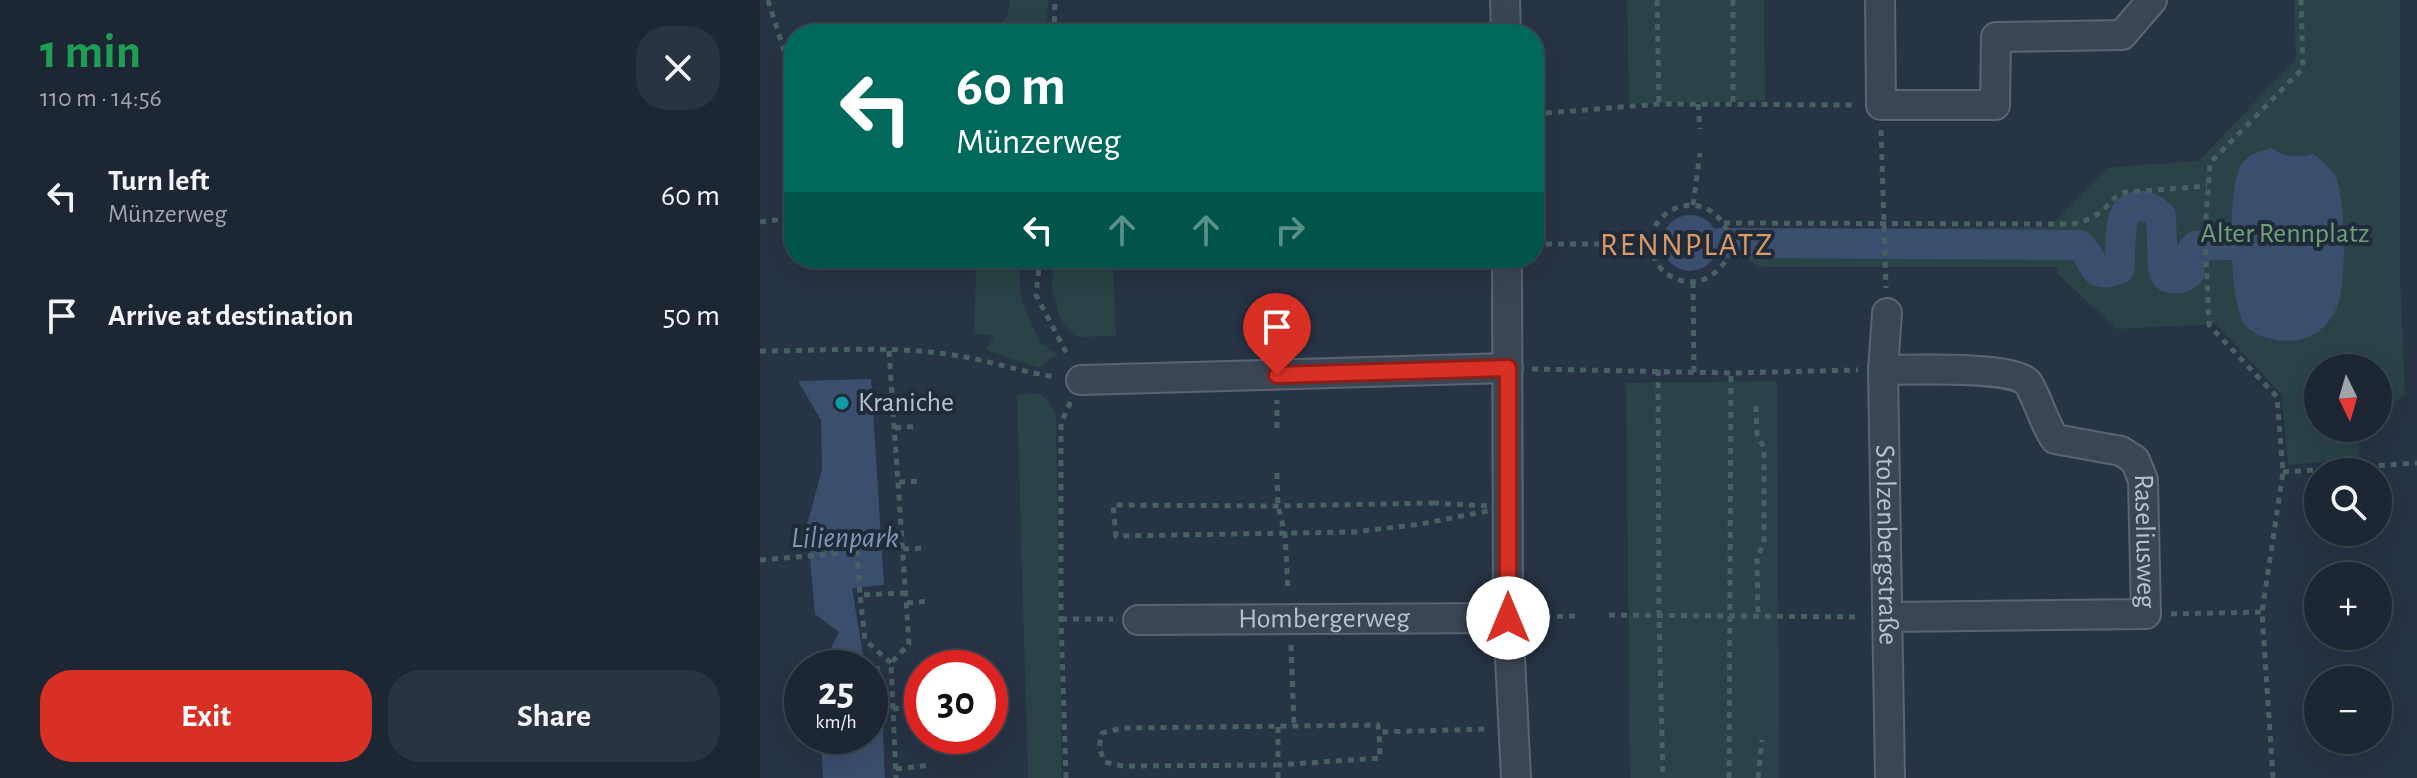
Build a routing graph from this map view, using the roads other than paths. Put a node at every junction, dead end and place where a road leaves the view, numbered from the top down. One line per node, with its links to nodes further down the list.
1 (1505, 0): 4 (street)
2 (1880, 0): 3 (street)
3 (2152, 0)
4 (1506, 24)
5 (1507, 268): 7 (street)
6 (1887, 313): 8 (street, Stolzenbergstraße)
7 (1508, 368): 9 (street); 11 (street)
8 (1883, 370): 10 (street, Stolzenbergstraße); 10 (street, Raseliusweg)
9 (1081, 380)
10 (1889, 617): 14 (street, Stolzenbergstraße)
11 (1508, 618): 12 (street, Hombergerweg); 13 (street)
12 (1138, 620)
13 (1516, 778)
14 (1890, 778)

